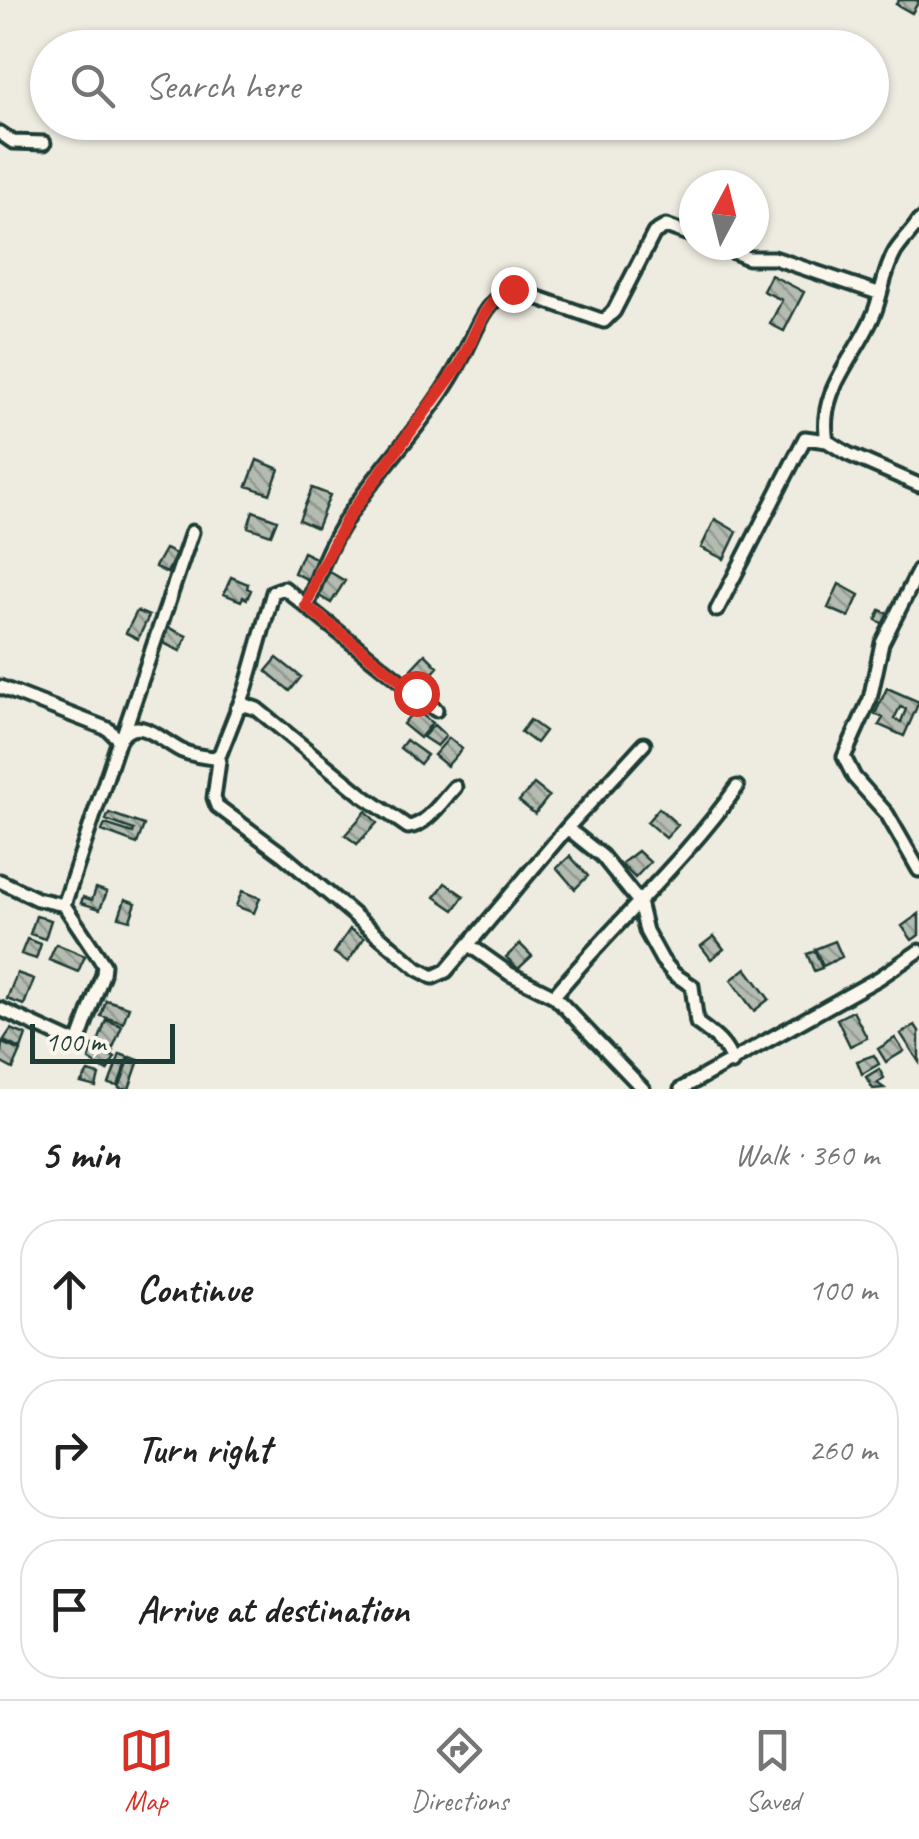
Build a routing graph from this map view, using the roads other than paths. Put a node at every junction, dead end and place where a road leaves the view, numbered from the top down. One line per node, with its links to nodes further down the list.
1 (0, 133): 2 (street)
2 (44, 144)
3 (919, 221): 5 (street)
4 (679, 231): 12 (street)
5 (915, 238): 7 (street)
6 (769, 258): 7 (street)
7 (878, 293): 8 (street)
8 (828, 441): 9 (street); 13 (street)
9 (919, 485)
10 (192, 532): 17 (street)
11 (919, 570): 23 (street)
12 (306, 606): 15 (street); 16 (street)
13 (717, 610)
14 (0, 687): 17 (street)
15 (238, 710): 19 (street); 20 (street)
16 (436, 710)
17 (121, 736): 19 (street); 26 (street)
18 (644, 744): 22 (street)
19 (214, 758): 27 (street)
20 (455, 787)
21 (737, 787): 25 (street)
22 (567, 828): 25 (street); 27 (street)
23 (919, 870)
24 (0, 881): 26 (street)
25 (639, 902): 29 (street); 31 (street)
26 (64, 905): 30 (street)
27 (469, 945): 29 (street)
28 (919, 951): 31 (street)
29 (554, 996): 32 (street)
30 (0, 1010)
31 (732, 1063): 33 (street)
32 (643, 1089)
33 (680, 1089)

